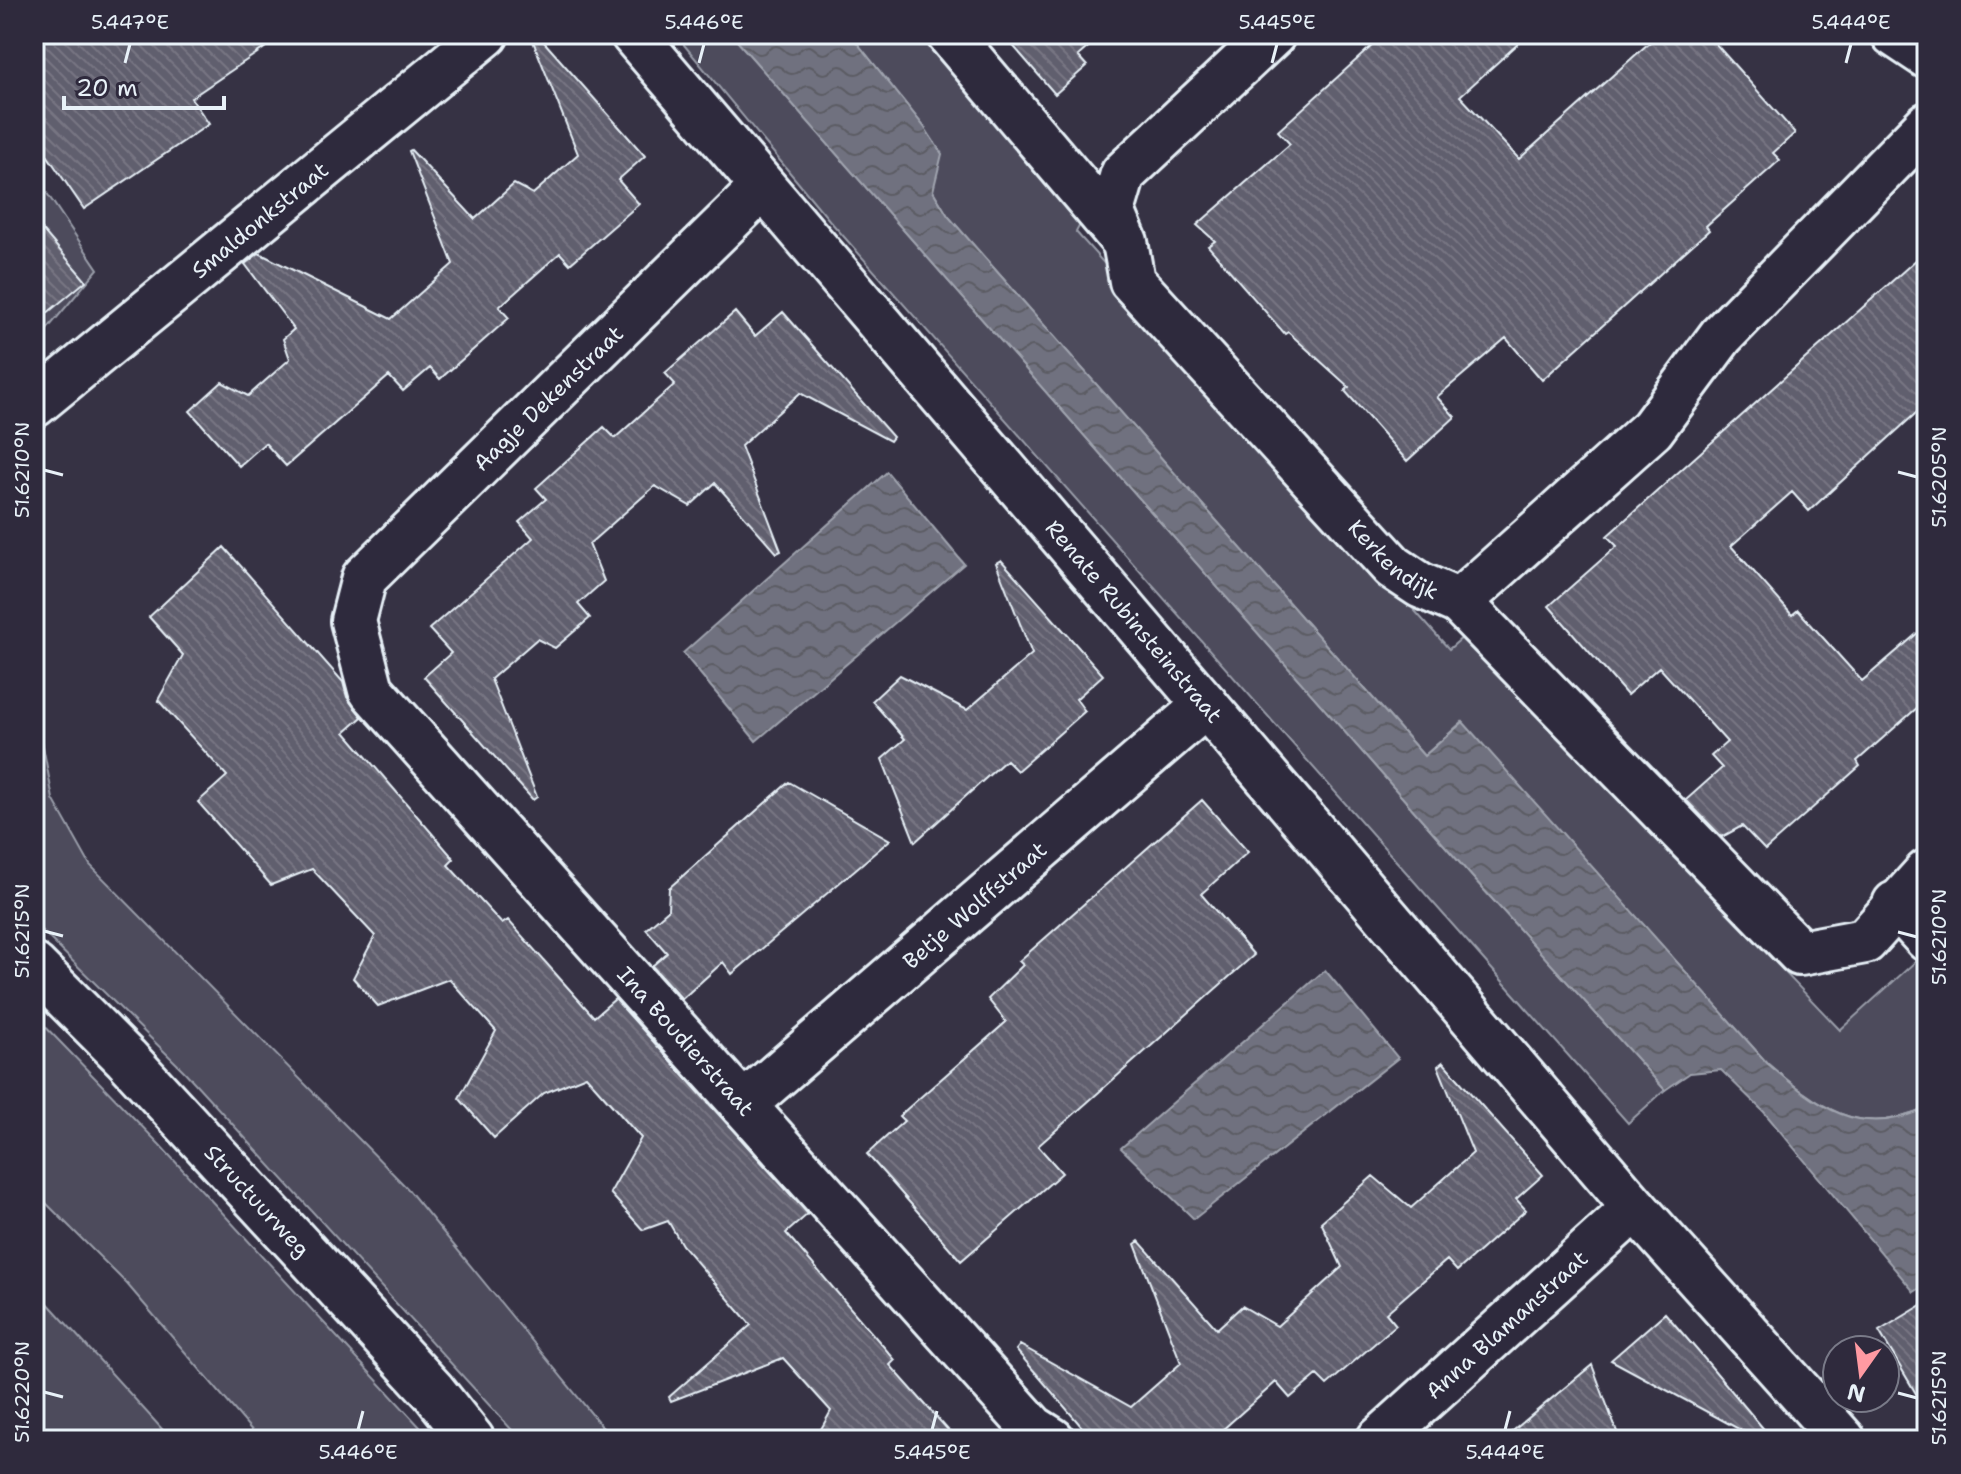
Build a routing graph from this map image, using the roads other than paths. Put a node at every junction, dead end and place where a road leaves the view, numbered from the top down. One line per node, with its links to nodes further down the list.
1 (486, 34): 10 (street, Smaldonkstraat)
2 (633, 34): 8 (street, Renate Rubinsteinstraat)
3 (949, 34): 9 (street)
4 (1273, 34): 9 (street, Kerkendijk)
5 (1894, 34): 6 (street)
6 (1927, 56)
7 (1927, 125): 11 (street, Kerkendijk)
8 (763, 187): 12 (street, Aagje Dekenstraat); 13 (street, Renate Rubinsteinstraat)
9 (1125, 242): 11 (street, Kerkendijk)
10 (34, 405)
11 (1459, 602): 15 (street)
12 (353, 621): 18 (street, Ina Boudierstraat)
13 (1206, 705): 18 (street, Betje Wolffstraat); 19 (street, Renate Rubinsteinstraat)
14 (1927, 872): 15 (street)
15 (1895, 904): 16 (street)
16 (1927, 939)
17 (34, 966): 20 (street, Structuurweg)
18 (743, 1105): 21 (street, Ina Boudierstraat)
19 (1635, 1208): 22 (street, Anna Blamanstraat); 23 (street, Renate Rubinsteinstraat)
20 (472, 1440)
21 (1052, 1440)
22 (1379, 1440)
23 (1843, 1440)

